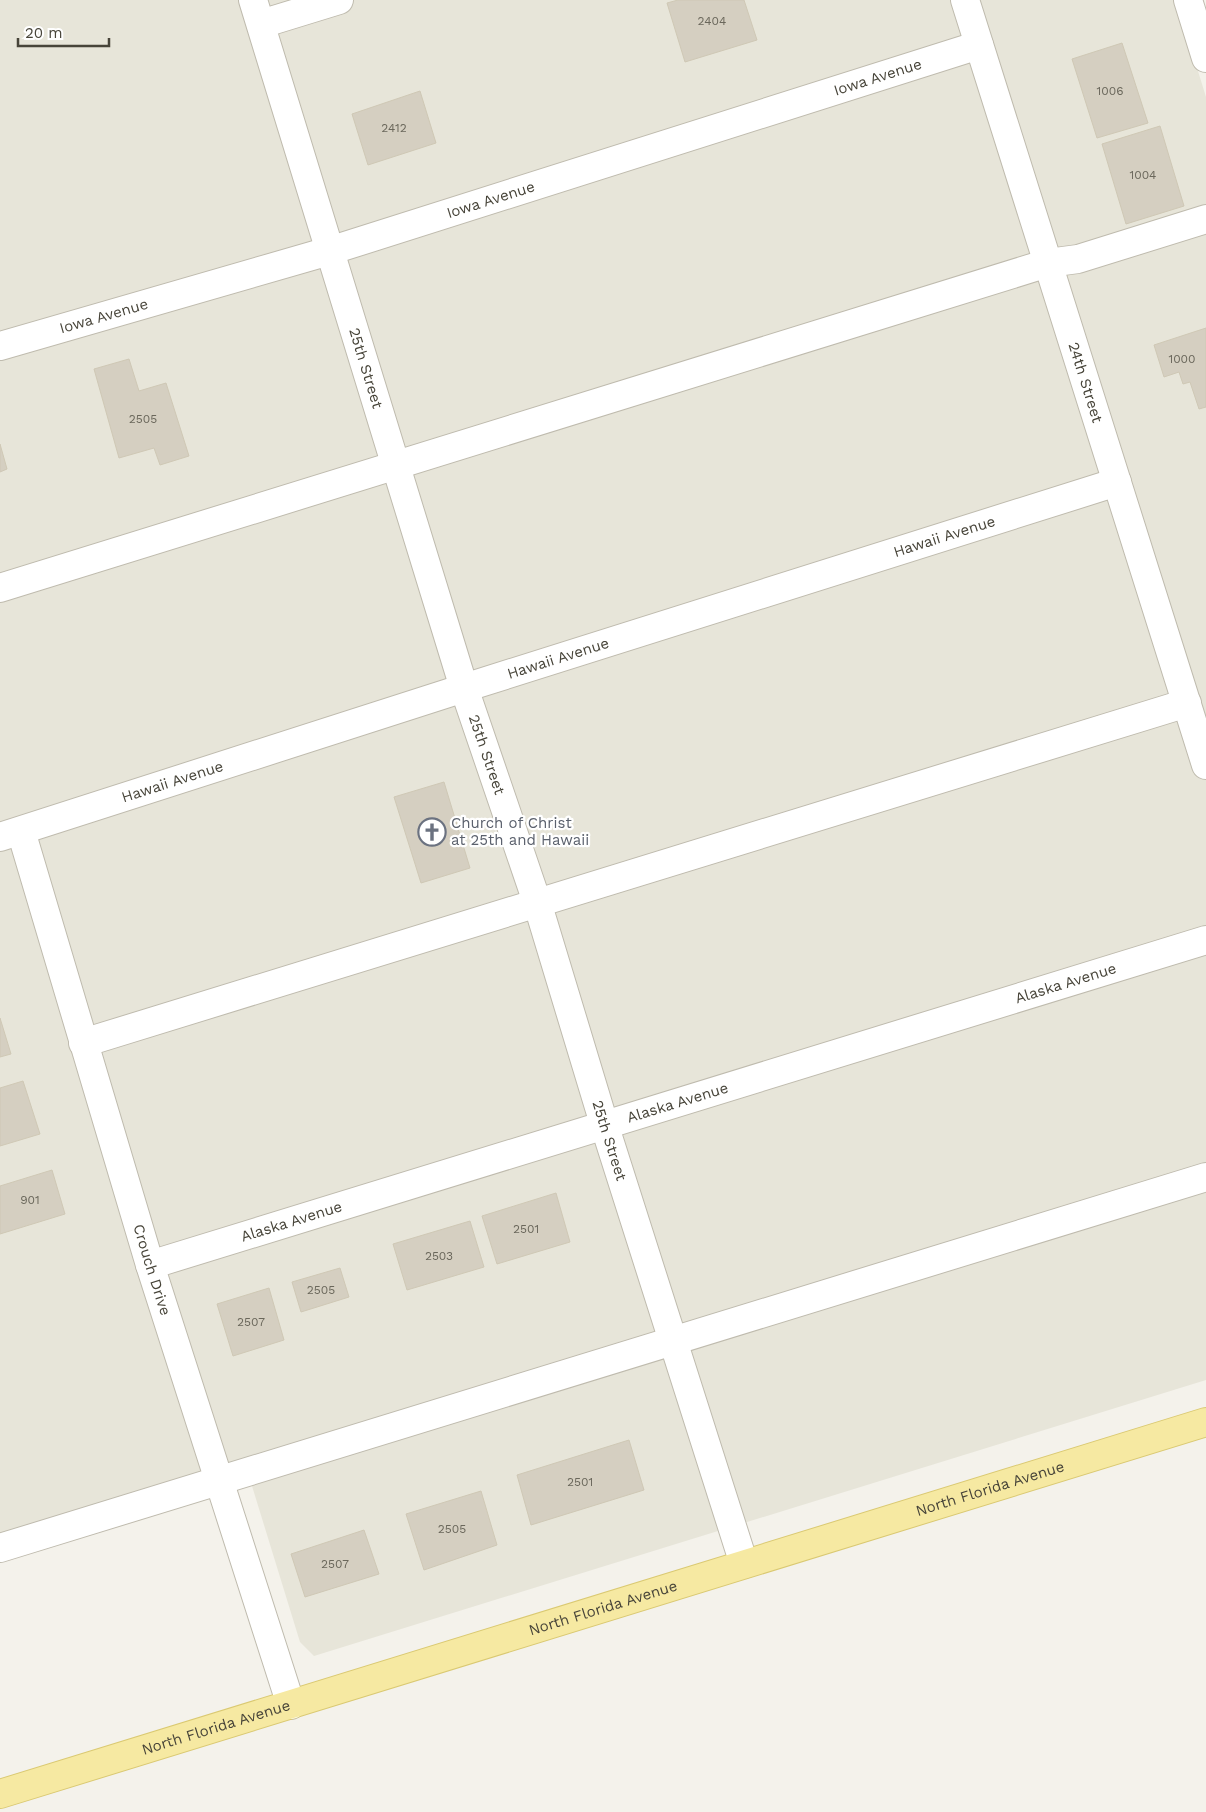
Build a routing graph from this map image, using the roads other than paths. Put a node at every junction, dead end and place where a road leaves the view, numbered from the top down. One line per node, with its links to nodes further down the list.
1 (339, 0): 4 (street)
2 (966, 0): 5 (street, 24th Street)
3 (1188, 0): 6 (street)
4 (257, 12): 8 (street, 25th Street)
5 (978, 45): 8 (street, Iowa Avenue); 9 (street, 24th Street)
6 (1206, 58)
7 (1206, 219): 9 (street)
8 (329, 251): 10 (street, Iowa Avenue); 11 (street, 25th Street)
9 (1048, 263): 11 (street); 12 (street, 24th Street)
10 (0, 346)
11 (395, 465): 13 (street); 14 (street, 25th Street)
12 (1118, 482): 14 (street, Hawaii Avenue); 15 (street, 24th Street)
13 (0, 588)
14 (464, 688): 17 (street, Hawaii Avenue); 18 (street, 25th Street)
15 (1187, 703): 16 (street, 24th Street); 18 (street)
16 (1206, 764)
17 (11, 834): 20 (street, Crouch Drive)
18 (537, 902): 20 (street); 21 (street, 25th Street)
19 (1206, 940): 21 (street, Alaska Avenue)
20 (83, 1043): 23 (street, Crouch Drive)
21 (605, 1127): 23 (street, Alaska Avenue); 24 (street, 25th Street)
22 (1206, 1177): 24 (street)
23 (150, 1266): 26 (street, Crouch Drive)
24 (673, 1341): 26 (street); 28 (street, 25th Street)
25 (1206, 1422): 28 (main road, North Florida Avenue)
26 (219, 1480): 27 (street); 29 (street, Crouch Drive)
27 (0, 1548)
28 (744, 1564): 29 (main road, North Florida Avenue)
29 (291, 1705): 30 (main road, North Florida Avenue)
30 (0, 1794)

